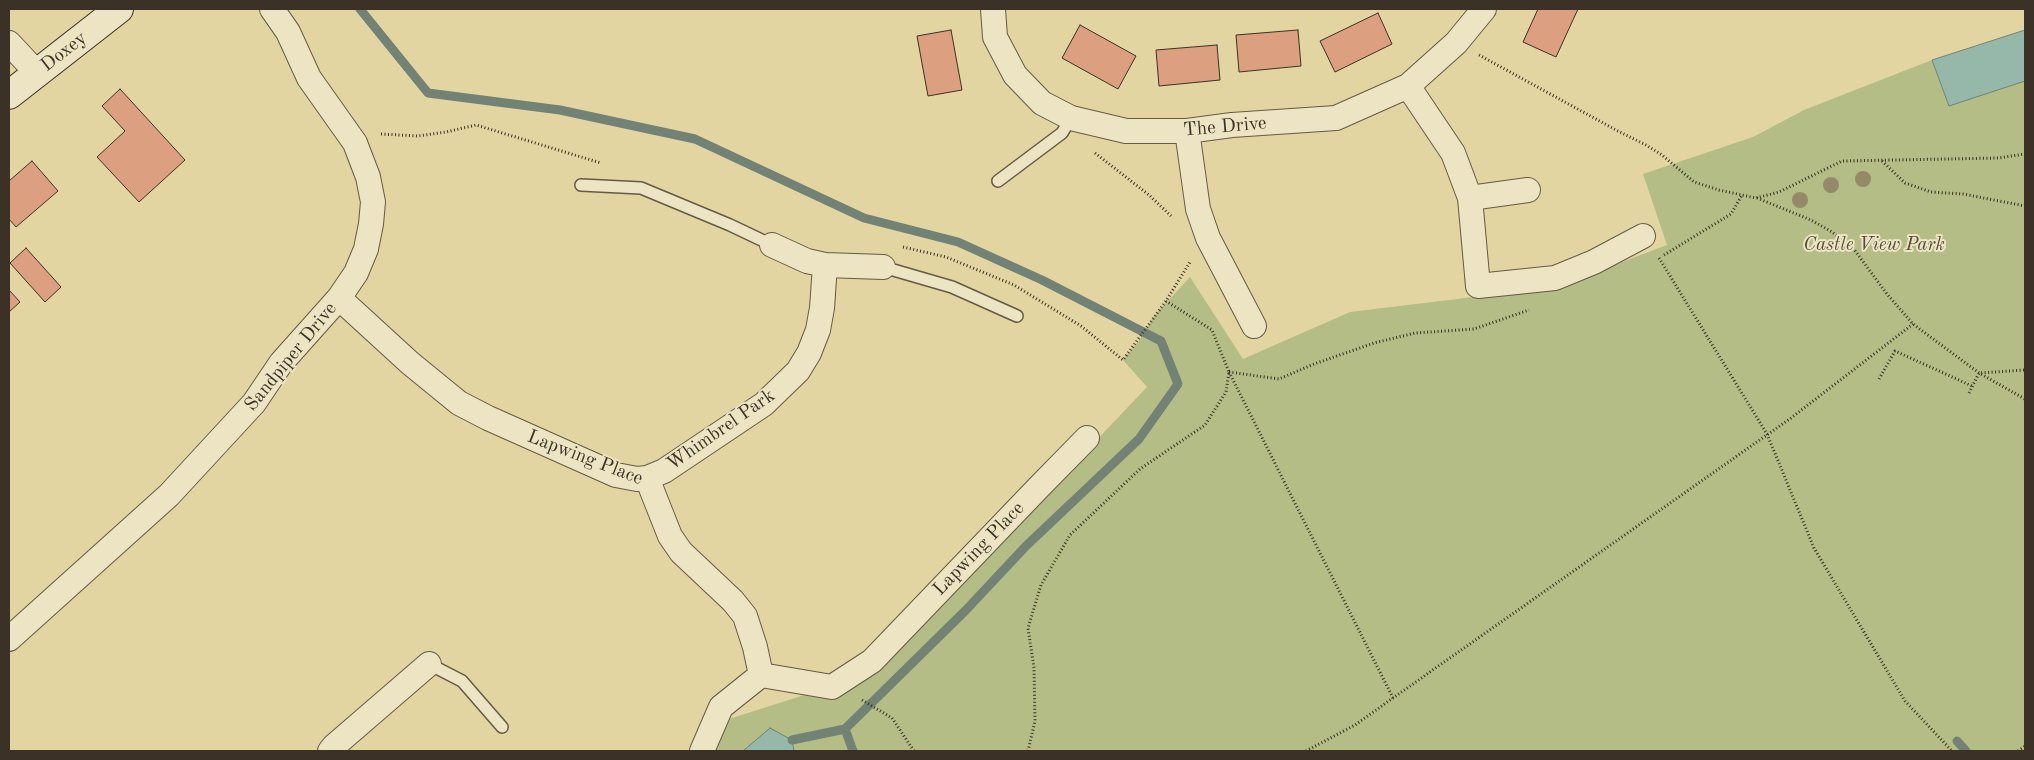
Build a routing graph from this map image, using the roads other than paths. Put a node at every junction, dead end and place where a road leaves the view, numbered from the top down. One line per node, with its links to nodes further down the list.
1 (120, 9): 6 (street, Doxey)
2 (272, 9): 19 (street, Sandpiper Drive)
3 (993, 9): 9 (street, The Drive)
4 (1484, 9): 7 (street, The Drive)
5 (9, 43): 6 (street)
6 (37, 73): 8 (street, Doxey)
7 (1408, 86): 10 (street, The Drive); 14 (street)
8 (9, 96)
9 (1067, 126): 10 (street, The Drive); 11 (lane)
10 (1187, 131): 21 (street)
11 (998, 181)
12 (581, 185): 16 (lane)
13 (1528, 190): 14 (street)
14 (1470, 198): 15 (street)
15 (1642, 236)
16 (772, 244): 17 (street)
17 (825, 265): 18 (street); 23 (street, Whimbrel Park)
18 (883, 266): 20 (lane)
19 (339, 298): 23 (street, Lapwing Place); 24 (street, Sandpiper Drive)
20 (1017, 316)
21 (1254, 326)
22 (1087, 438): 26 (street, Lapwing Place)
23 (647, 478): 26 (street, Lapwing Place)
24 (9, 639)
25 (429, 664): 27 (lane); 28 (street)
26 (761, 675): 29 (street)
27 (502, 727)
28 (330, 751)
29 (702, 751)

